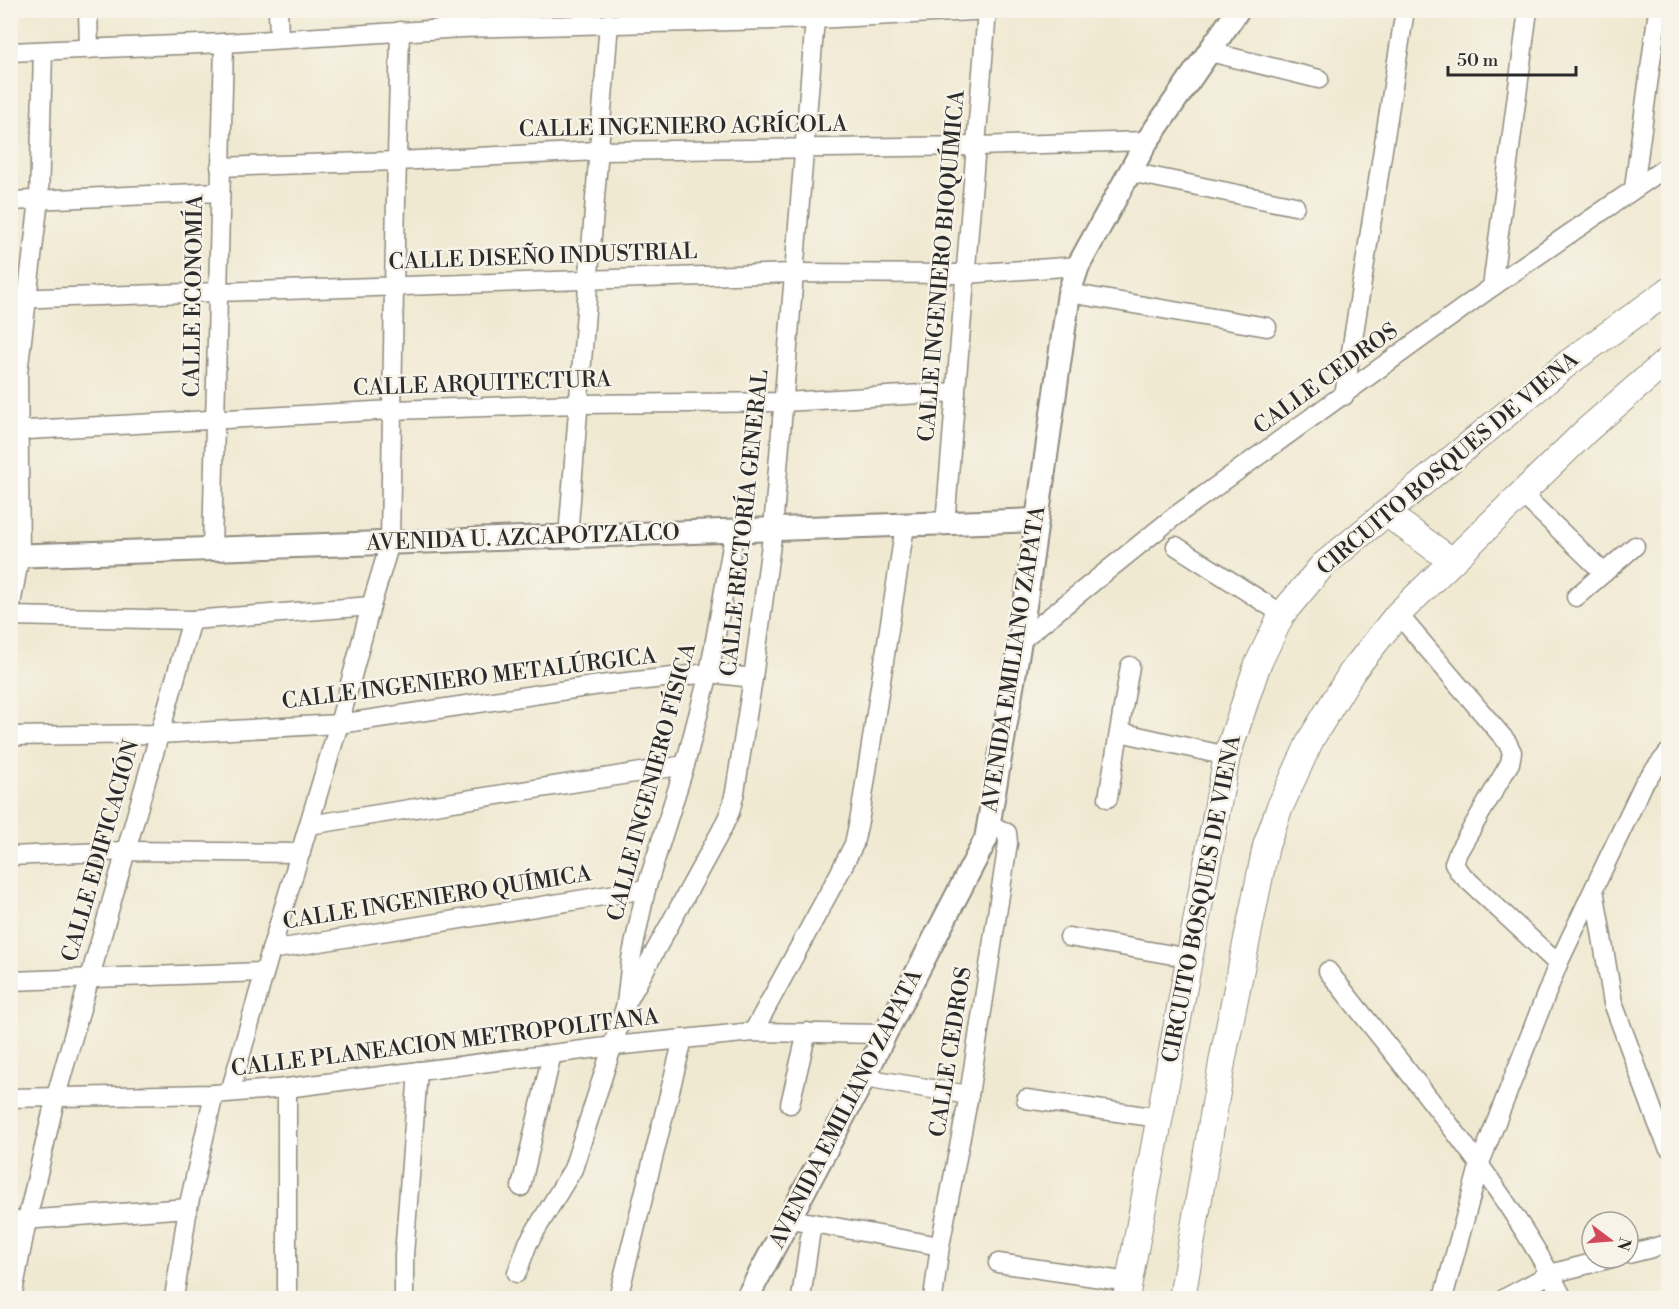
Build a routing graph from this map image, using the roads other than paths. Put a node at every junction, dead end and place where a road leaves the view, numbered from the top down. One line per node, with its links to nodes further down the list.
1 (88, 10): 16 (street)
2 (278, 10): 14 (street)
3 (1238, 10): 19 (street, AVENIDA EMILIANO ZAPATA)
4 (1405, 10): 48 (street)
5 (1527, 10): 39 (street)
6 (1658, 10): 29 (street)
7 (989, 11): 8 (street); 22 (street, CALLE INGENIERO BIOQUÍMICA)
8 (919, 13): 10 (street)
9 (663, 16): 10 (street); 12 (street)
10 (803, 16): 23 (street, CALLE RECTORÍA GENERAL)
11 (461, 19): 12 (street); 13 (street)
12 (609, 23): 24 (street)
13 (400, 31): 14 (street); 25 (street)
14 (279, 39): 15 (street)
15 (224, 43): 16 (street); 27 (street, CALLE ECONOMÍA)
16 (89, 49): 17 (street)
17 (43, 51): 18 (street); 31 (street)
18 (10, 52)
19 (1210, 52): 20 (street); 21 (street, AVENIDA EMILIANO ZAPATA)
20 (1319, 79)
21 (1147, 141): 22 (street, CALLE INGENIERO AGRÍCOLA); 28 (street, AVENIDA EMILIANO ZAPATA)
22 (976, 146): 23 (street, CALLE INGENIERO AGRÍCOLA); 36 (street, CALLE INGENIERO BIOQUÍMICA)
23 (805, 147): 24 (street, CALLE INGENIERO AGRÍCOLA); 35 (street, CALLE RECTORÍA GENERAL)
24 (598, 151): 25 (street, CALLE INGENIERO AGRÍCOLA); 37 (street)
25 (397, 161): 27 (street, CALLE INGENIERO AGRÍCOLA); 38 (street)
26 (1668, 166): 29 (street, CALLE CEDROS)
27 (220, 167): 30 (street, CALLE ECONOMÍA)
28 (1130, 171): 33 (street); 34 (street, AVENIDA EMILIANO ZAPATA)
29 (1634, 188): 39 (street, CALLE CEDROS)
30 (220, 192): 31 (street); 41 (street, CALLE ECONOMÍA)
31 (39, 200): 32 (street); 43 (street)
32 (10, 201)
33 (1295, 206)
34 (1078, 266): 36 (street, CALLE DISEÑO INDUSTRIAL); 42 (street, AVENIDA EMILIANO ZAPATA)
35 (794, 273): 36 (street, CALLE DISEÑO INDUSTRIAL); 37 (street, CALLE DISEÑO INDUSTRIAL); 49 (street, CALLE RECTORÍA GENERAL)
36 (966, 274): 47 (street, CALLE INGENIERO BIOQUÍMICA)
37 (588, 280): 38 (street, CALLE DISEÑO INDUSTRIAL); 50 (street)
38 (394, 286): 41 (street, CALLE DISEÑO INDUSTRIAL); 51 (street)
39 (1492, 287): 48 (street, CALLE CEDROS)
40 (1668, 291): 55 (main road, CIRCUITO BOSQUES DE VIENA)
41 (219, 293): 43 (street, CALLE DISEÑO INDUSTRIAL); 52 (street, CALLE ECONOMÍA)
42 (1070, 293): 44 (street); 56 (street, AVENIDA EMILIANO ZAPATA)
43 (18, 299): 53 (street)
44 (1267, 327)
45 (1668, 360): 46 (main road)
46 (1657, 378): 54 (main road)
47 (956, 392): 49 (street, CALLE ARQUITECTURA); 57 (street, CALLE INGENIERO BIOQUÍMICA)
48 (1344, 396): 76 (street, CALLE CEDROS)
49 (784, 402): 50 (street, CALLE ARQUITECTURA); 59 (street, CALLE RECTORÍA GENERAL)
50 (578, 404): 51 (street, CALLE ARQUITECTURA); 61 (street)
51 (392, 410): 52 (street, CALLE ARQUITECTURA); 62 (street)
52 (215, 418): 53 (street, CALLE ARQUITECTURA); 65 (street, CALLE ECONOMÍA)
53 (15, 430): 66 (street)
54 (1522, 494): 67 (main road); 68 (street)
55 (1386, 513): 67 (main road); 72 (main road, CIRCUITO BOSQUES DE VIENA)
56 (1036, 520): 57 (street, AVENIDA U. AZCAPOTZALCO); 76 (street, AVENIDA EMILIANO ZAPATA)
57 (945, 524): 58 (street, AVENIDA U. AZCAPOTZALCO)
58 (905, 526): 59 (street, AVENIDA U. AZCAPOTZALCO); 104 (street)
59 (773, 528): 60 (street, AVENIDA U. AZCAPOTZALCO); 79 (street, CALLE RECTORÍA GENERAL)
60 (735, 530): 61 (street, AVENIDA U. AZCAPOTZALCO); 78 (street, CALLE INGENIERO FÍSICA)
61 (568, 537): 62 (street, AVENIDA U. AZCAPOTZALCO)
62 (390, 543): 65 (street, AVENIDA U. AZCAPOTZALCO); 70 (street)
63 (1176, 546): 72 (street)
64 (1635, 546): 68 (street)
65 (212, 550): 66 (street, AVENIDA U. AZCAPOTZALCO)
66 (15, 556): 71 (street)
67 (1452, 561): 73 (main road)
68 (1604, 573): 69 (street)
69 (1576, 597)
70 (371, 606): 75 (street); 80 (street)
71 (10, 610)
72 (1282, 614): 85 (main road, CIRCUITO BOSQUES DE VIENA)
73 (1398, 614): 98 (street); 142 (main road)
74 (10, 615): 75 (street)
75 (192, 620): 82 (street, CALLE EDIFICACIÓN)
76 (1020, 641): 88 (street, AVENIDA EMILIANO ZAPATA)
77 (1130, 666): 81 (street)
78 (709, 673): 79 (street, CALLE INGENIERO METALÚRGICA); 80 (street, CALLE INGENIERO METALÚRGICA); 86 (street, CALLE INGENIERO FÍSICA)
79 (753, 678): 103 (street, CALLE RECTORÍA GENERAL)
80 (339, 724): 82 (street, CALLE INGENIERO METALÚRGICA); 89 (street)
81 (1120, 732): 85 (street); 87 (street)
82 (159, 734): 83 (street, CALLE INGENIERO METALÚRGICA); 90 (street, CALLE EDIFICACIÓN)
83 (10, 736)
84 (1668, 753): 94 (street)
85 (1227, 756): 97 (main road, CIRCUITO BOSQUES DE VIENA)
86 (686, 765): 89 (street); 93 (street, CALLE INGENIERO FÍSICA)
87 (1108, 798)
88 (989, 824): 106 (street, AVENIDA EMILIANO ZAPATA); 114 (street, CALLE CEDROS)
89 (309, 825): 91 (street)
90 (126, 851): 91 (street); 92 (street); 101 (street, CALLE EDIFICACIÓN)
91 (301, 853): 96 (street)
92 (10, 856)
93 (646, 889): 96 (street, CALLE INGENIERO QUÍMICA); 103 (street, CALLE INGENIERO FÍSICA)
94 (1594, 889): 98 (street); 120 (street)
95 (1069, 937): 97 (street)
96 (271, 950): 100 (street)
97 (1190, 958): 119 (main road, CIRCUITO BOSQUES DE VIENA)
98 (1558, 964): 121 (street)
99 (1328, 971): 121 (street)
100 (264, 972): 101 (street); 113 (street)
101 (89, 980): 102 (street); 115 (street, CALLE EDIFICACIÓN)
102 (10, 981)
103 (626, 1004): 108 (street, CALLE INGENIERO FÍSICA)
104 (753, 1032): 105 (street, CALLE PLANEACION METROPOLITANA); 107 (street, CALLE PLANEACION METROPOLITANA)
105 (807, 1032): 106 (street, CALLE PLANEACION METROPOLITANA); 118 (street)
106 (885, 1034): 111 (street, AVENIDA EMILIANO ZAPATA)
107 (683, 1039): 108 (street, CALLE PLANEACION METROPOLITANA); 138 (street)
108 (614, 1046): 109 (street, CALLE PLANEACION METROPOLITANA); 131 (street, CALLE INGENIERO FÍSICA)
109 (552, 1054): 110 (street, CALLE PLANEACION METROPOLITANA); 122 (street)
110 (418, 1071): 112 (street, CALLE PLANEACION METROPOLITANA); 137 (street)
111 (864, 1078): 114 (street); 125 (street, AVENIDA EMILIANO ZAPATA)
112 (287, 1088): 113 (street, CALLE PLANEACION METROPOLITANA); 136 (street)
113 (222, 1093): 115 (street, CALLE PLANEACION METROPOLITANA); 123 (street)
114 (969, 1095): 127 (street, CALLE CEDROS)
115 (56, 1096): 116 (street, CALLE PLANEACION METROPOLITANA); 124 (street, CALLE EDIFICACIÓN)
116 (10, 1098)
117 (1026, 1098): 119 (street)
118 (789, 1104)
119 (1159, 1118): 133 (main road, CIRCUITO BOSQUES DE VIENA)
120 (1668, 1147)
121 (1480, 1163): 132 (street); 143 (street)
122 (521, 1187)
123 (188, 1208): 124 (street); 135 (street)
124 (19, 1220): 134 (street, CALLE EDIFICACIÓN)
125 (801, 1221): 127 (street); 139 (street, AVENIDA EMILIANO ZAPATA); 140 (street)
126 (1668, 1244): 128 (street)
127 (940, 1246): 141 (street, CALLE CEDROS)
128 (1640, 1251)
129 (998, 1263): 133 (street)
130 (1580, 1266): 132 (street)
131 (517, 1273)
132 (1550, 1274): 144 (street); 145 (street)
133 (1132, 1292)
134 (12, 1299)
135 (174, 1299)
136 (287, 1299)
137 (404, 1299)
138 (618, 1299)
139 (747, 1299)
140 (801, 1299)
141 (933, 1299)
142 (1182, 1299)
143 (1443, 1299)
144 (1505, 1299)
145 (1563, 1299)

